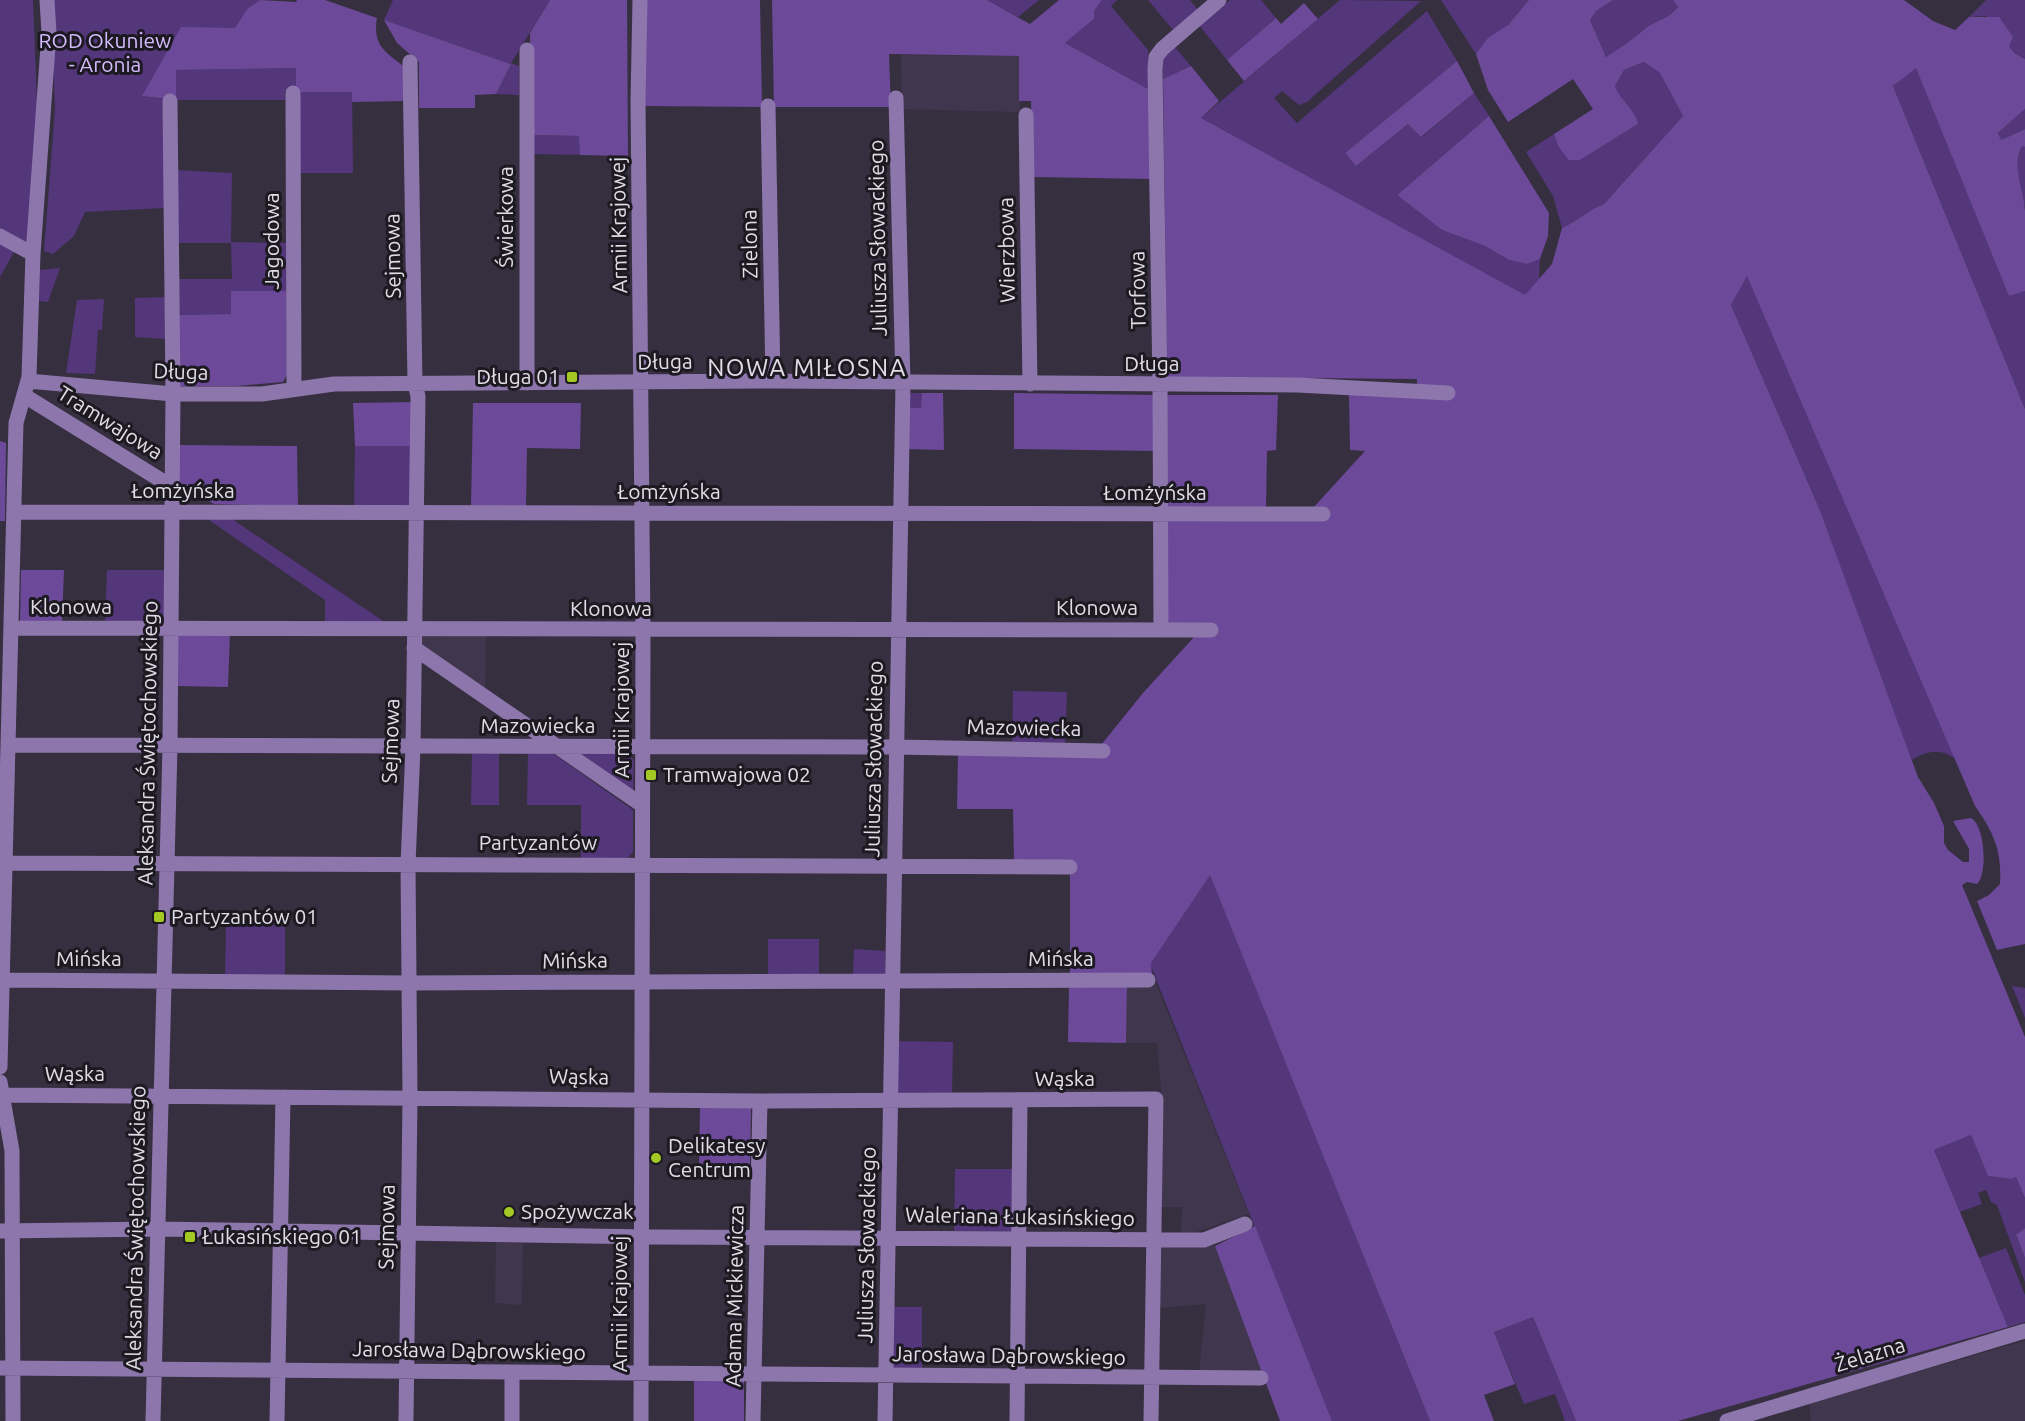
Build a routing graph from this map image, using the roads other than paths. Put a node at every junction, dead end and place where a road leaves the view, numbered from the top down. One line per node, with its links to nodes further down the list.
1 (47, 0): 12 (street)
2 (640, 0): 15 (street, Armii Krajowej)
3 (1220, 0): 19 (street, Torfowa)
4 (526, 50): 14 (street, Świerkowa)
5 (410, 62): 17 (street, Sejmowa)
6 (293, 93): 21 (street, Jagodowa)
7 (896, 98): 16 (street, Juliusza Słowackiego)
8 (170, 101): 23 (street, Aleksandra Świętochowskiego)
9 (768, 106): 13 (street, Zielona)
10 (1026, 115): 18 (street, Wierzbowa)
11 (0, 236): 12 (street)
12 (33, 254): 20 (street)
13 (773, 381): 15 (street, Długa); 16 (street, Długa)
14 (527, 383): 15 (street, Długa); 17 (street, Długa)
15 (642, 383): 28 (street, Armii Krajowej)
16 (903, 383): 18 (street, Długa); 29 (street, Juliusza Słowackiego)
17 (414, 384): 21 (street, Długa); 25 (street, Sejmowa)
18 (1030, 384): 19 (street, Długa)
19 (1160, 385): 22 (street, Długa); 30 (street, Torfowa)
20 (27, 388): 23 (street, Długa); 24 (street, Tramwajowa); 26 (street)
21 (294, 389): 23 (street, Długa)
22 (1448, 393)
23 (173, 394): 24 (street, Aleksandra Świętochowskiego)
24 (172, 487): 27 (street, Aleksandra Świętochowskiego)
25 (416, 511): 27 (street, Łomżyńska); 28 (street, Łomżyńska); 35 (street, Sejmowa)
26 (15, 512): 27 (street, Łomżyńska); 33 (street)
27 (172, 512): 32 (street, Aleksandra Świętochowskiego)
28 (642, 513): 29 (street, Łomżyńska); 36 (street, Armii Krajowej)
29 (900, 513): 30 (street, Łomżyńska); 34 (street, Juliusza Słowackiego)
30 (1161, 514): 31 (street, Łomżyńska); 37 (street, Torfowa)
31 (1323, 514)
32 (170, 627): 33 (street, Klonowa); 35 (street, Klonowa); 41 (street, Aleksandra Świętochowskiego)
33 (11, 628): 40 (street)
34 (897, 629): 36 (street, Klonowa); 37 (street, Klonowa); 44 (street, Juliusza Słowackiego)
35 (415, 630): 36 (street, Klonowa); 39 (street, Sejmowa)
36 (643, 630): 43 (street, Armii Krajowej)
37 (1161, 630): 38 (street, Klonowa)
38 (1211, 630)
39 (414, 648): 42 (street); 45 (street, Sejmowa)
40 (9, 745): 41 (street, Mazowiecka); 48 (street)
41 (170, 746): 45 (street, Mazowiecka); 52 (street, Aleksandra Świętochowskiego)
42 (556, 747): 43 (street, Mazowiecka); 45 (street, Mazowiecka); 47 (street)
43 (643, 747): 44 (street, Mazowiecka); 47 (street, Armii Krajowej)
44 (895, 747): 46 (street, Mazowiecka); 53 (street, Juliusza Słowackiego)
45 (413, 748): 50 (street, Sejmowa)
46 (1103, 751)
47 (642, 805): 51 (street, Armii Krajowej)
48 (3, 837): 49 (street)
49 (5, 863): 52 (street, Partyzantów); 55 (street)
50 (408, 864): 51 (street, Partyzantów); 52 (street, Partyzantów); 61 (street, Sejmowa)
51 (642, 864): 53 (street, Partyzantów); 59 (street, Armii Krajowej)
52 (167, 865): 57 (street, Aleksandra Świętochowskiego)
53 (893, 866): 54 (street, Partyzantów); 60 (street, Juliusza Słowackiego)
54 (1070, 867)
55 (2, 938): 56 (street)
56 (3, 980): 57 (street, Mińska); 62 (street)
57 (164, 980): 61 (street, Mińska); 65 (street, Aleksandra Świętochowskiego)
58 (1148, 980): 60 (street, Mińska)
59 (643, 981): 60 (street, Mińska); 61 (street, Mińska); 68 (street, Armii Krajowej)
60 (893, 982): 71 (street, Juliusza Słowackiego)
61 (410, 983): 67 (street, Sejmowa)
62 (0, 1038): 63 (street)
63 (0, 1067)
64 (1, 1088): 65 (street, Wąska); 72 (street)
65 (160, 1096): 66 (street, Wąska); 74 (street, Aleksandra Świętochowskiego)
66 (283, 1097): 67 (street, Wąska); 76 (street)
67 (410, 1097): 68 (street, Wąska); 77 (street, Sejmowa)
68 (641, 1099): 70 (street, Wąska); 78 (street, Armii Krajowej)
69 (1020, 1100): 71 (street, Wąska); 81 (street); 82 (street, Wąska)
70 (760, 1101): 71 (street, Wąska); 79 (street, Adama Mickiewicza)
71 (891, 1101): 80 (street, Juliusza Słowackiego)
72 (5, 1138): 75 (street)
73 (1245, 1224): 82 (street, Waleriana Łukasińskiego)
74 (157, 1229): 75 (street, Waleriana Łukasińskiego); 76 (street, Waleriana Łukasińskiego); 85 (street, Aleksandra Świętochowskiego)
75 (7, 1231): 84 (street)
76 (280, 1232): 77 (street, Waleriana Łukasińskiego); 86 (street)
77 (408, 1234): 78 (street, Waleriana Łukasińskiego); 87 (street, Sejmowa)
78 (641, 1236): 79 (street, Waleriana Łukasińskiego); 89 (street, Armii Krajowej)
79 (756, 1236): 80 (street, Waleriana Łukasińskiego); 90 (street, Adama Mickiewicza)
80 (888, 1236): 81 (street, Waleriana Łukasińskiego); 91 (street, Juliusza Słowackiego)
81 (1019, 1238): 82 (street, Waleriana Łukasińskiego); 92 (street)
82 (1153, 1239): 93 (street)
83 (2025, 1331): 105 (street, Żelazna)
84 (7, 1368): 85 (street, Jarosława Dąbrowskiego); 95 (street)
85 (154, 1369): 86 (street, Jarosława Dąbrowskiego); 96 (street, Aleksandra Świętochowskiego)
86 (278, 1370): 87 (street, Jarosława Dąbrowskiego); 97 (street)
87 (406, 1371): 88 (street, Jarosława Dąbrowskiego); 98 (street, Sejmowa)
88 (512, 1373): 89 (street, Jarosława Dąbrowskiego); 99 (street)
89 (640, 1374): 90 (street, Jarosława Dąbrowskiego); 100 (street, Armii Krajowej)
90 (754, 1374): 91 (street, Jarosława Dąbrowskiego); 101 (street, Adama Mickiewicza)
91 (885, 1376): 92 (street, Jarosława Dąbrowskiego); 102 (street, Juliusza Słowackiego)
92 (1018, 1376): 93 (street, Jarosława Dąbrowskiego); 103 (street)
93 (1152, 1378): 94 (street, Jarosława Dąbrowskiego); 104 (street)
94 (1261, 1378)
95 (13, 1421)
96 (153, 1421)
97 (277, 1421)
98 (406, 1421)
99 (513, 1421)
100 (641, 1421)
101 (753, 1421)
102 (885, 1421)
103 (1017, 1421)
104 (1151, 1421)
105 (1727, 1421)

